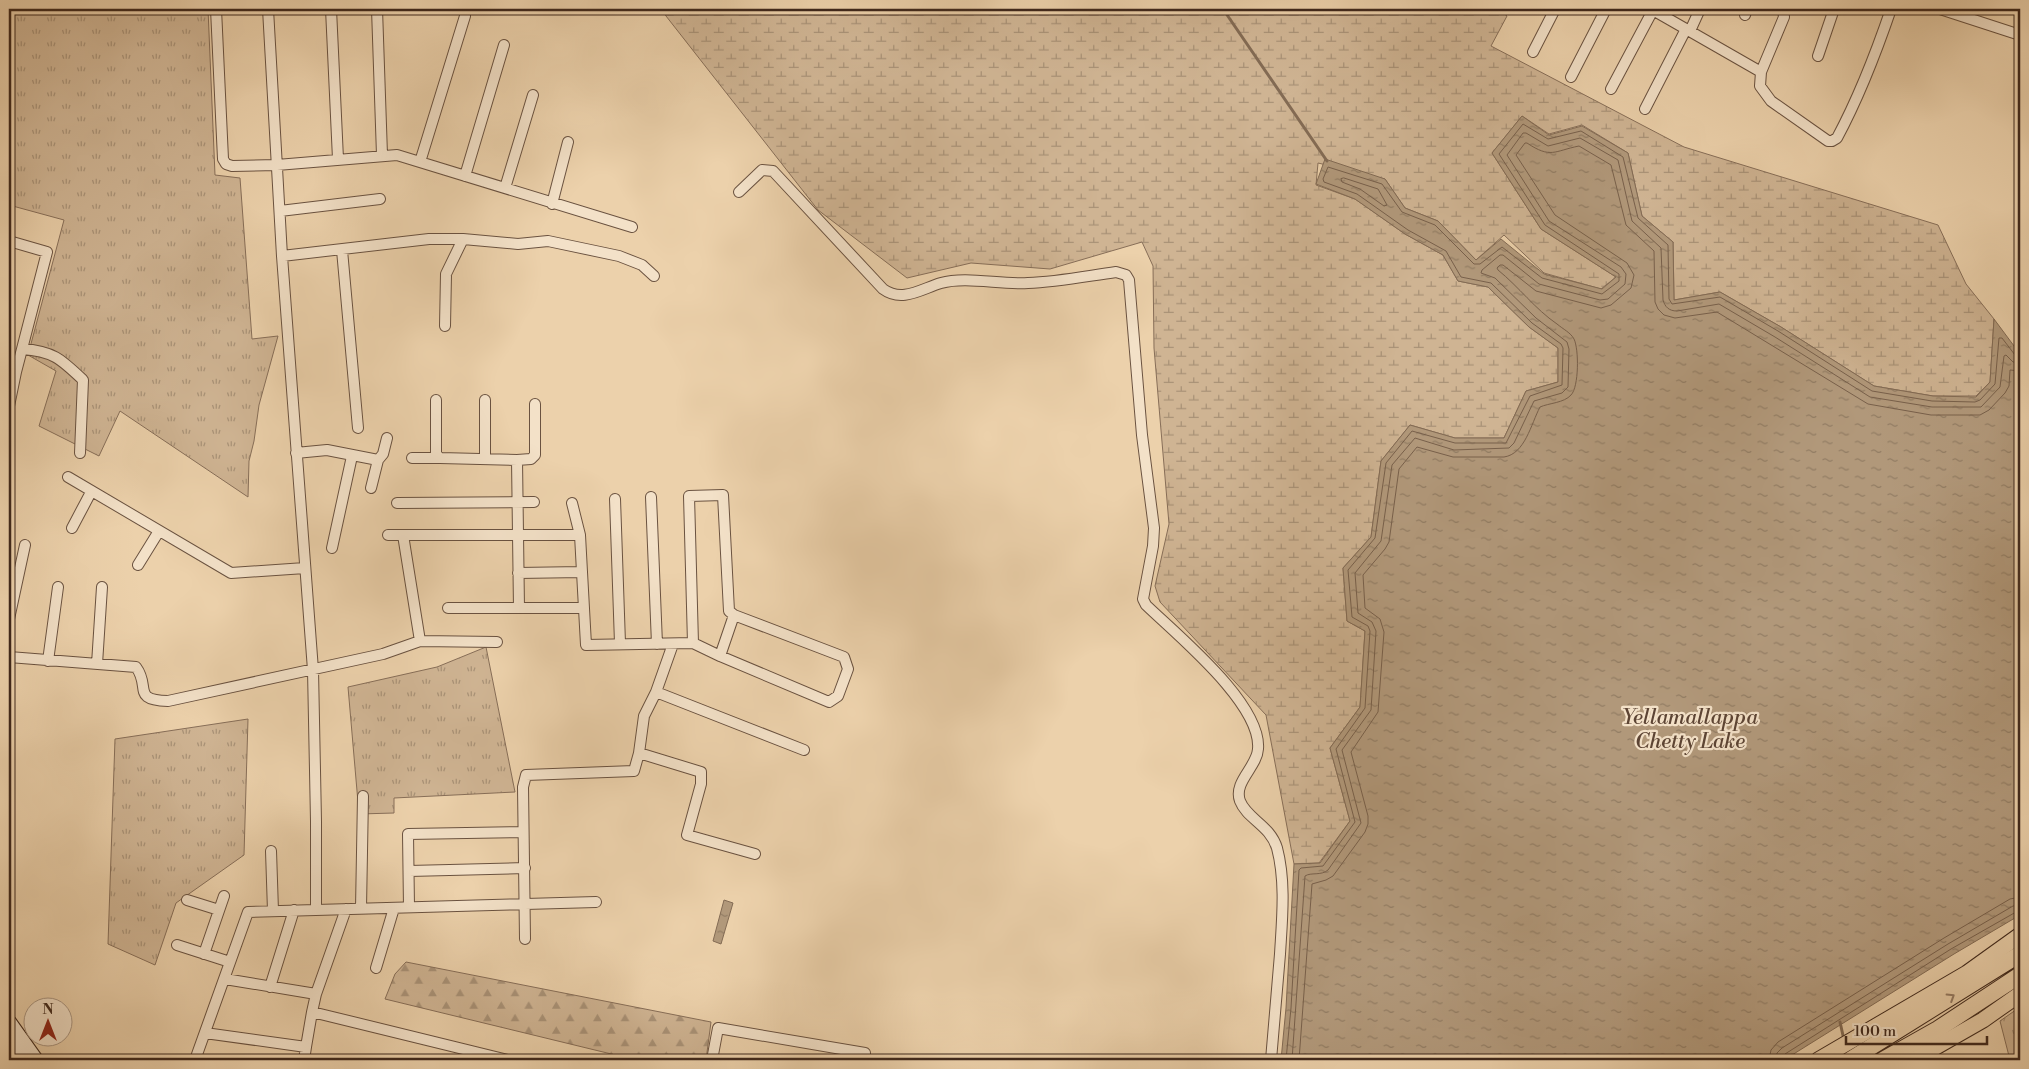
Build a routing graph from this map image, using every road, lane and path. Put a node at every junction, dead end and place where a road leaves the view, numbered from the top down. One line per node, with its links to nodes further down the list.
1 (216, 9): 28 (street)
2 (268, 9): 28 (street)
3 (331, 9): 26 (street)
4 (377, 9): 25 (street)
5 (1555, 9): 17 (street)
6 (1606, 9): 20 (street)
7 (1652, 9): 14 (street); 21 (street)
8 (1700, 9): 14 (street)
9 (1783, 9): 19 (street)
10 (1834, 9): 18 (street)
11 (1891, 9): 19 (street)
12 (1940, 9): 15 (street)
13 (464, 16): 27 (street)
14 (1688, 30): 19 (street); 23 (street)
15 (2020, 35)
16 (504, 45): 29 (street)
17 (1533, 52)
18 (1818, 56)
19 (1762, 72)
20 (1571, 78)
21 (1611, 89)
22 (533, 95): 30 (street)
23 (1645, 109)
24 (568, 142): 33 (street)
25 (382, 155): 26 (street); 27 (street)
26 (338, 159): 28 (street)
27 (420, 162): 29 (street)
28 (277, 165): 34 (street)
29 (465, 176): 30 (street)
30 (505, 188): 33 (street)
31 (739, 192): 142 (street)
32 (380, 199): 34 (street)
33 (552, 204): 35 (street)
34 (280, 211): 39 (street)
35 (632, 227)
36 (463, 239): 38 (street); 40 (street); 41 (street)
37 (9, 241): 42 (street)
38 (342, 250): 39 (street); 48 (street)
39 (282, 256): 51 (street)
40 (654, 276)
41 (445, 326)
42 (22, 348): 43 (street); 50 (street)
43 (13, 371): 47 (street)
44 (436, 400): 54 (street)
45 (485, 400): 56 (street)
46 (535, 404): 57 (street)
47 (9, 406)
48 (358, 428)
49 (386, 438): 55 (street)
50 (80, 453)
51 (296, 453): 52 (street); 76 (street)
52 (352, 456): 55 (street); 74 (street)
53 (412, 458): 54 (street)
54 (440, 458): 56 (street)
55 (378, 460): 59 (street)
56 (485, 460): 57 (street)
57 (517, 460): 63 (street)
58 (68, 478): 60 (street)
59 (371, 488)
60 (91, 492): 67 (street); 68 (street)
61 (651, 497): 90 (street)
62 (615, 499): 88 (street)
63 (518, 502): 64 (street); 65 (street); 71 (street)
64 (534, 502)
65 (397, 503)
66 (572, 504): 72 (street)
67 (72, 528)
68 (159, 531): 75 (street); 76 (street)
69 (388, 535): 70 (street)
70 (403, 535): 71 (street); 86 (street)
71 (518, 535): 72 (street); 78 (street)
72 (580, 535): 77 (street)
73 (25, 545): 85 (street)
74 (332, 548)
75 (138, 565)
76 (304, 568): 96 (street)
77 (582, 572): 78 (street); 83 (street)
78 (518, 574): 82 (street)
79 (58, 587): 94 (street)
80 (102, 587): 95 (street)
81 (448, 608): 82 (street)
82 (519, 608): 83 (street)
83 (584, 608): 88 (street)
84 (734, 615): 89 (street); 92 (street); 92 (street)
85 (9, 619)
86 (420, 641): 87 (street); 96 (street)
87 (497, 642)
88 (620, 643): 90 (street)
89 (693, 643): 91 (street); 92 (street)
90 (657, 644): 91 (street)
91 (673, 644): 97 (street)
92 (720, 656)
93 (9, 657): 94 (street)
94 (48, 661): 95 (street)
95 (97, 664): 96 (street)
96 (313, 670): 116 (street)
97 (656, 692): 98 (street); 99 (street)
98 (804, 750)
99 (639, 753): 101 (street); 103 (street)
100 (363, 796): 111 (street)
101 (524, 832): 104 (street); 105 (street)
102 (271, 851): 117 (street)
103 (755, 854)
104 (524, 868): 105 (street); 109 (street)
105 (409, 870): 110 (street)
106 (224, 896): 114 (street)
107 (187, 900): 114 (street)
108 (596, 902): 109 (street)
109 (526, 904): 110 (street); 119 (street)
110 (409, 907): 112 (street)
111 (361, 908): 112 (street); 113 (street)
112 (394, 908): 124 (street)
113 (346, 909): 116 (street); 128 (street)
114 (219, 910): 121 (street)
115 (294, 910): 116 (street); 117 (street); 127 (street)
116 (316, 910)
117 (273, 911): 123 (street)
118 (2020, 935): 143 (main road)
119 (525, 939)
120 (177, 945): 121 (street)
121 (204, 954): 123 (street)
122 (2020, 954): 144 (highway, one-way to 122)
123 (230, 962): 126 (street)
124 (376, 968)
125 (2020, 975): 145 (highway)
126 (224, 979): 127 (street); 132 (street)
127 (270, 987): 128 (street)
128 (316, 994): 130 (street)
129 (2020, 994): 146 (main road)
130 (312, 1012): 134 (street); 140 (street)
131 (9, 1022): 137 (main road)
132 (205, 1033): 134 (street); 138 (street)
133 (9, 1040): 136 (main road)
134 (306, 1047): 139 (street)
135 (865, 1053): 141 (street)
136 (24, 1060)
137 (36, 1060)
138 (195, 1060)
139 (304, 1060)
140 (508, 1060)
141 (712, 1060)
142 (1271, 1060)
143 (1818, 1060)
144 (1850, 1060)
145 (1883, 1060)
146 (1914, 1060)

